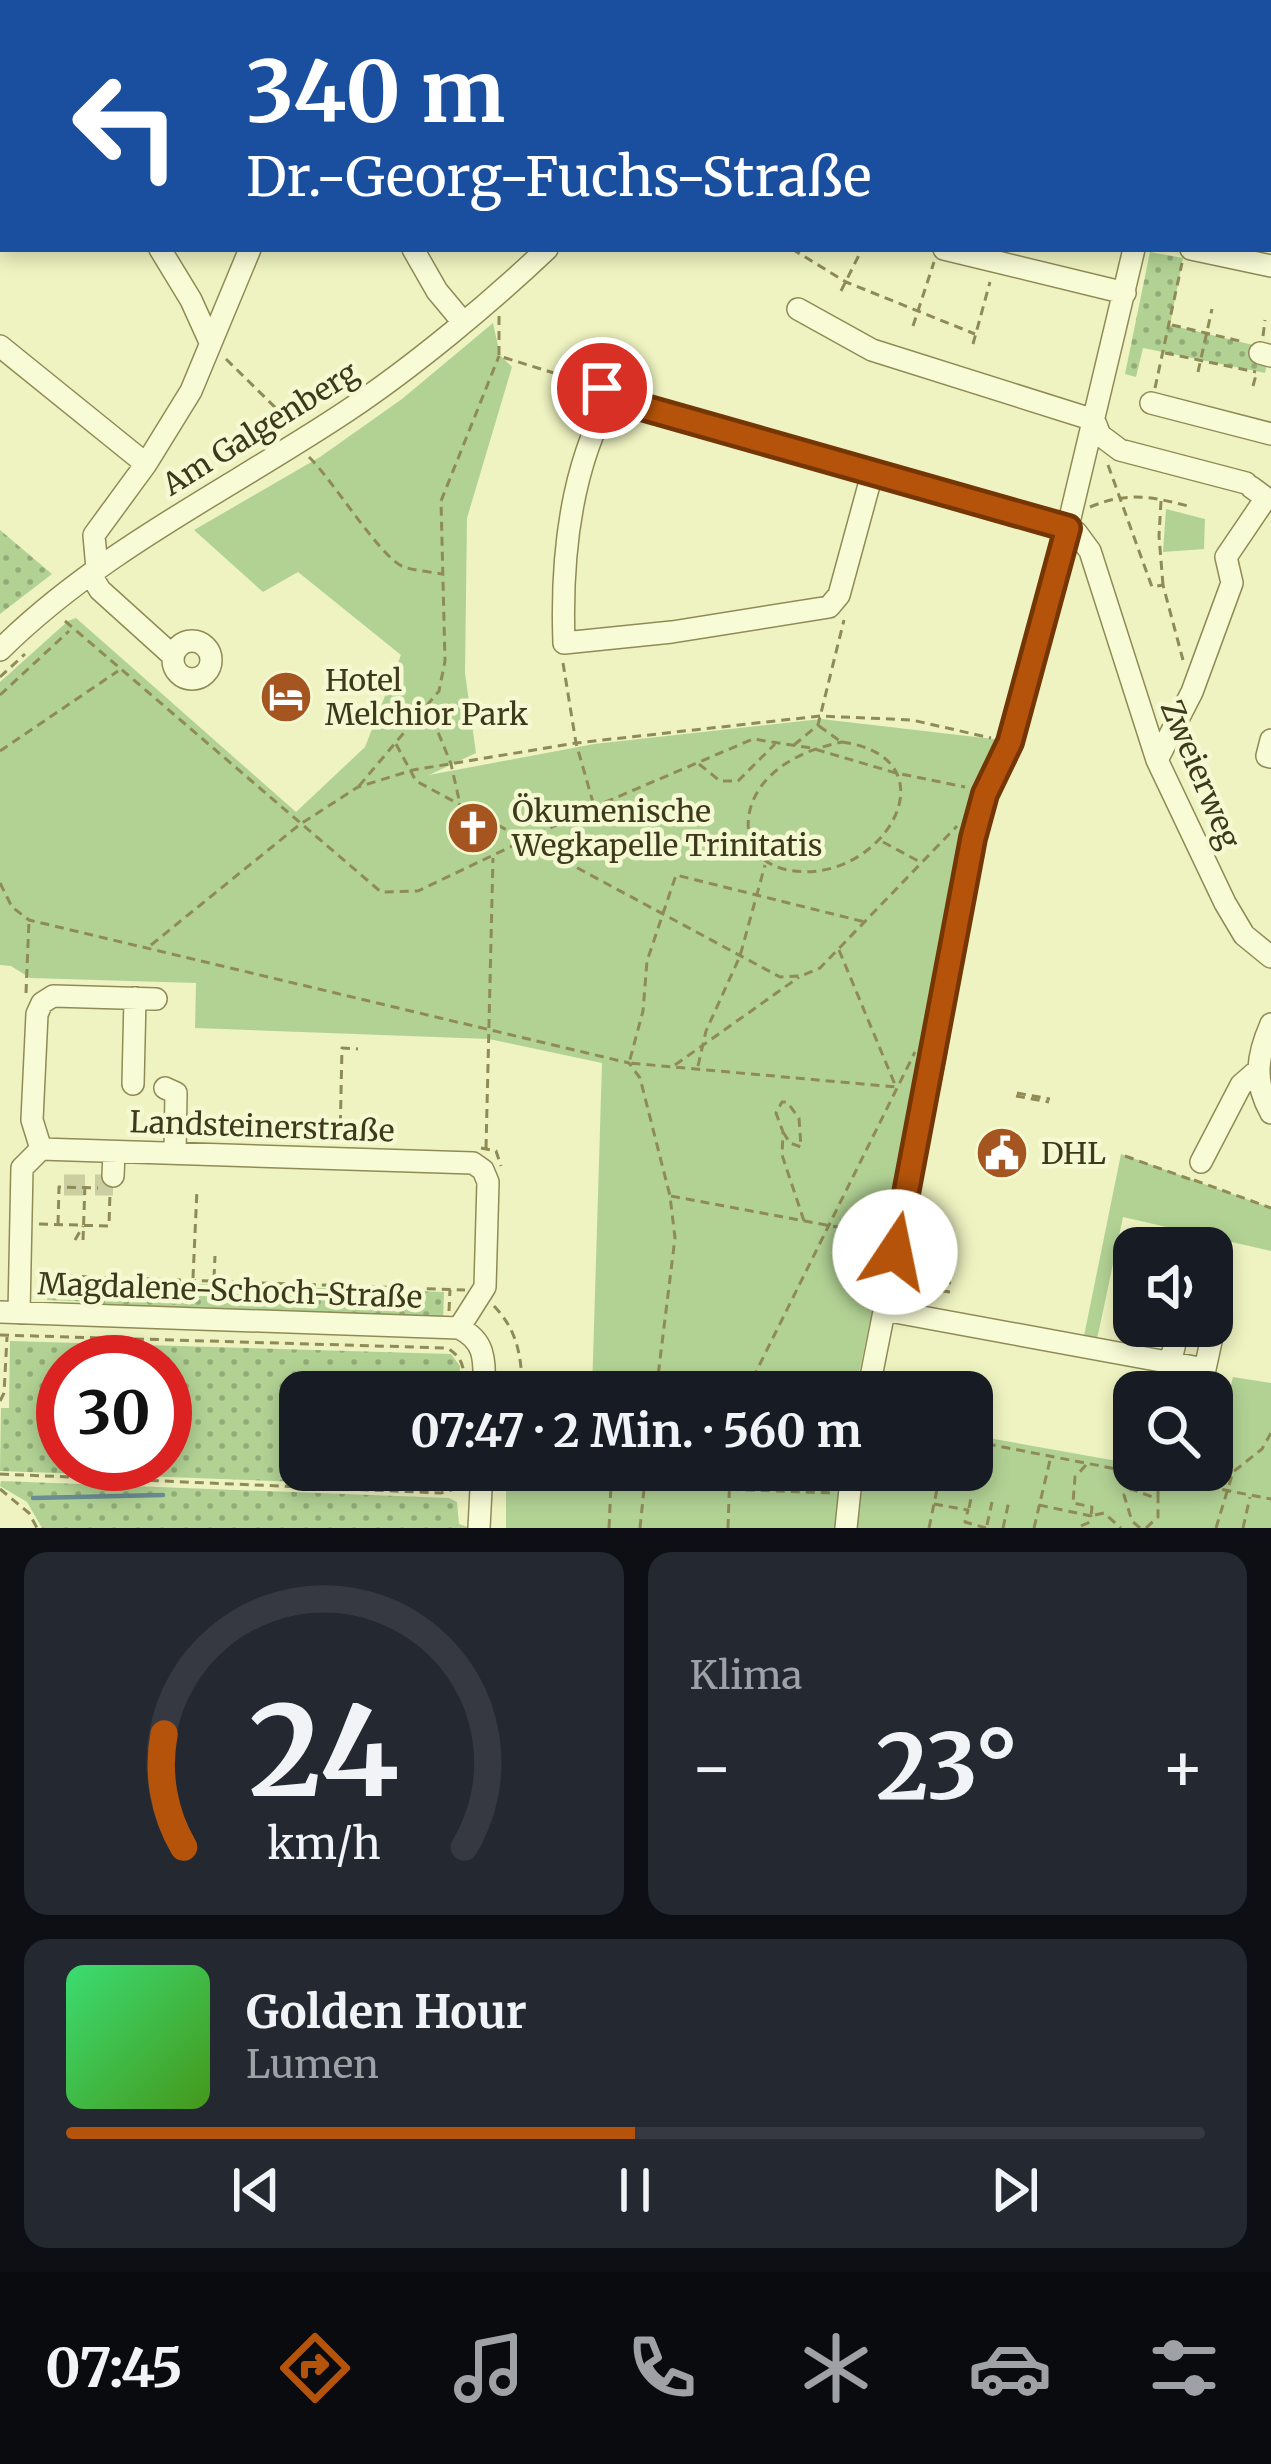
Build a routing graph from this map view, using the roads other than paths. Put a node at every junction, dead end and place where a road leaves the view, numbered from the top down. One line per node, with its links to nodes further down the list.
1 (162, 252): 12 (street)
2 (249, 252): 12 (street)
3 (415, 252): 11 (street)
4 (543, 252): 11 (street, Am Galgenberg)
5 (954, 252): 9 (street)
6 (1133, 252): 9 (street)
7 (1203, 252): 8 (street)
8 (1271, 266)
9 (1125, 293): 15 (street)
10 (798, 309): 15 (street)
11 (462, 321): 20 (street, Am Galgenberg)
12 (210, 342): 17 (street)
13 (0, 346): 17 (street)
14 (1151, 404): 16 (street)
15 (1094, 420): 19 (street); 27 (street)
16 (1271, 434)
17 (146, 464): 20 (street)
18 (872, 474): 18 (street); 19 (street)
19 (1070, 521): 21 (street, Zweierweg); 22 (street)
20 (94, 572): 23 (street, Am Galgenberg); 24 (street)
21 (1103, 598): 22 (street); 27 (street, Zweierweg)
22 (1050, 602): 39 (street)
23 (0, 650)
24 (172, 655)
25 (1271, 740): 26 (street)
26 (1271, 758)
27 (1157, 760): 28 (street, Zweierweg)
28 (1271, 957)
29 (1271, 1024): 30 (street)
30 (1257, 1071): 33 (street); 37 (street)
31 (134, 1084): 34 (street)
32 (164, 1088): 36 (street)
33 (1271, 1113)
34 (41, 1149): 35 (street, Landsteinerstraße); 40 (street)
35 (114, 1152): 36 (street, Landsteinerstraße); 38 (street)
36 (175, 1153): 41 (street, Landsteinerstraße)
37 (1201, 1162)
38 (113, 1176)
39 (884, 1310): 44 (street); 46 (street)
40 (9, 1312): 41 (street, Magdalene-Schoch-Straße)
41 (454, 1325): 45 (street)
42 (1174, 1347): 44 (street)
43 (1210, 1347): 44 (street)
44 (1170, 1364)
45 (485, 1371)
46 (872, 1371)
47 (478, 1491): 49 (street)
48 (848, 1491): 50 (street)
49 (479, 1528)
50 (846, 1528)

